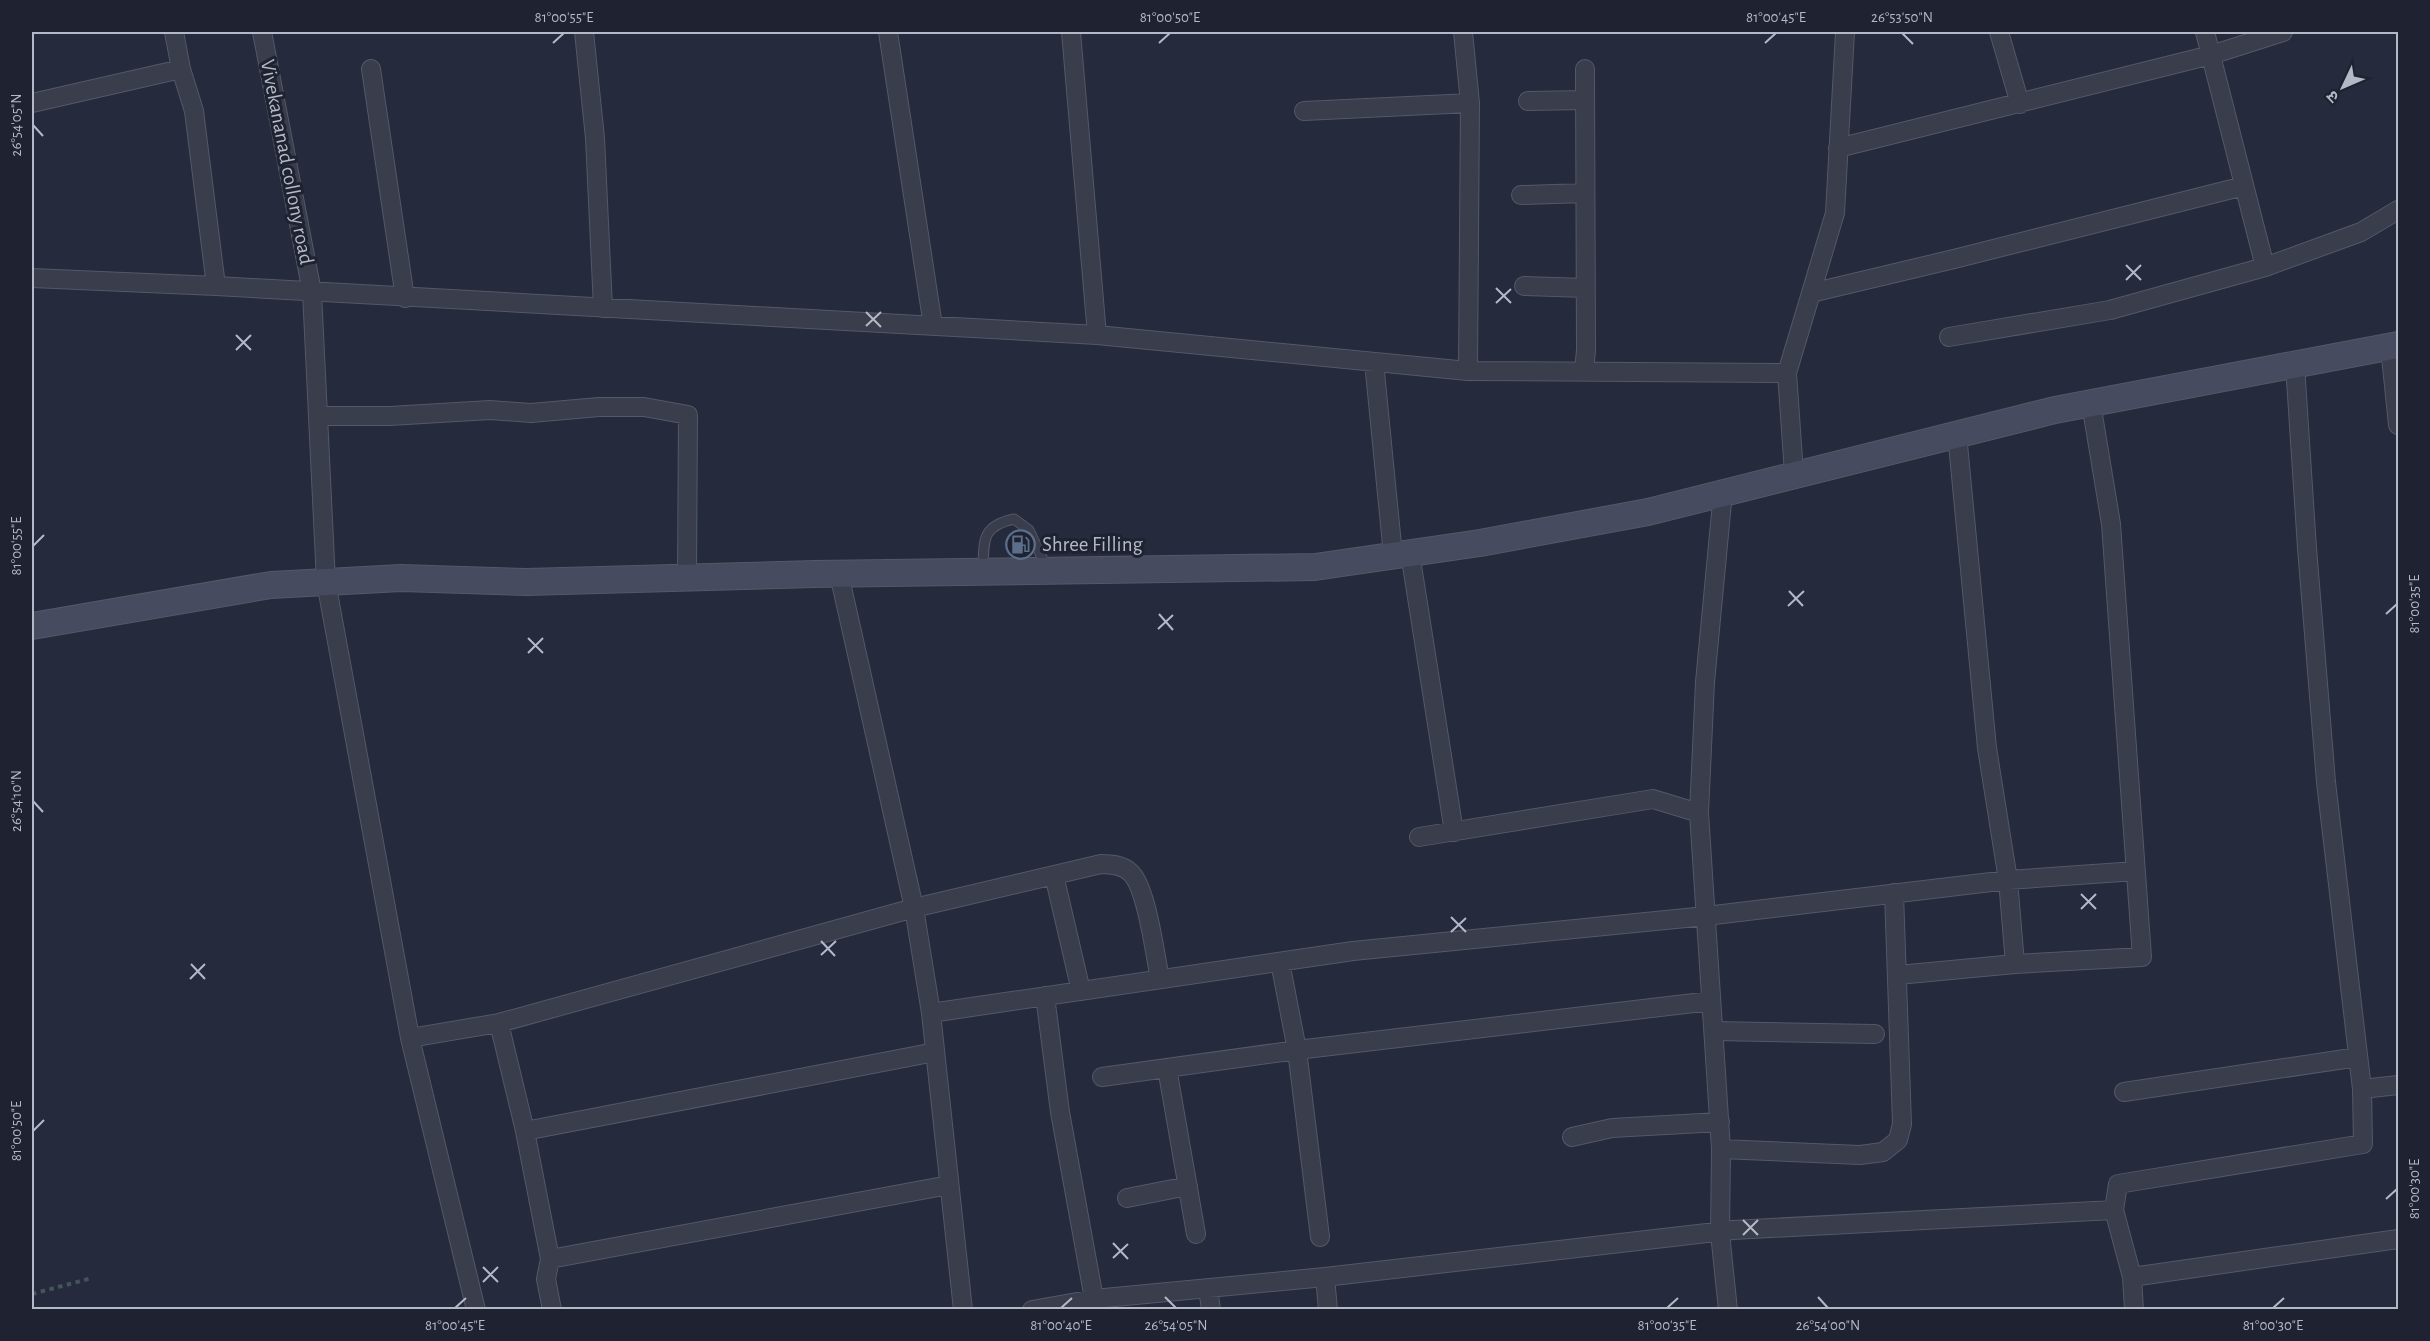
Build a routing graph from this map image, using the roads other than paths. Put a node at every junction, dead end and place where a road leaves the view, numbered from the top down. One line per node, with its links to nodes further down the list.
1 (174, 32): 12 (street)
2 (262, 32): 31 (street, Vivekananad collony road)
3 (584, 32): 34 (street)
4 (888, 32): 35 (street)
5 (1071, 32): 36 (street)
6 (1463, 32): 18 (street)
7 (1845, 32): 21 (street)
8 (2000, 32): 19 (street)
9 (2205, 32): 11 (street)
10 (2283, 32): 11 (street)
11 (2211, 55): 19 (street); 22 (street)
12 (181, 69): 17 (street); 28 (street)
13 (371, 69): 33 (street)
14 (1585, 69): 15 (street)
15 (1585, 100): 16 (street); 23 (street)
16 (1528, 101)
17 (32, 102)
18 (1470, 103): 20 (street); 41 (street)
19 (2020, 104): 21 (street)
20 (1304, 111)
21 (1838, 148): 32 (street)
22 (2244, 186): 26 (street); 32 (street)
23 (1585, 194): 24 (street); 30 (street)
24 (1521, 195)
25 (2398, 210): 26 (street)
26 (2265, 267): 37 (street)
27 (32, 279): 28 (street)
28 (216, 286): 31 (street)
29 (1524, 286): 30 (street)
30 (1585, 288): 42 (street)
31 (312, 292): 33 (street); 45 (street, Vivekananad collony road)
32 (1811, 293): 43 (street)
33 (405, 298): 34 (street)
34 (603, 308): 35 (street)
35 (933, 326): 36 (street)
36 (1097, 335): 39 (street)
37 (1949, 337)
38 (2394, 346): 40 (street); 46 (street)
39 (1374, 362): 41 (street); 50 (street)
40 (2295, 365): 44 (street); 80 (street)
41 (1468, 371): 42 (street)
42 (1584, 371): 43 (street)
43 (1787, 373): 48 (street)
44 (2091, 403): 47 (street); 60 (street)
45 (318, 416): 54 (street); 55 (street, Vivekananad collony road)
46 (2398, 425)
47 (1957, 434): 48 (street); 62 (street)
48 (1794, 473): 49 (street)
49 (1724, 492): 50 (street); 57 (street)
50 (1401, 554): 51 (street); 58 (street)
51 (1049, 571): 52 (street); 52 (lane)
52 (982, 572): 53 (street)
53 (839, 574): 54 (street); 64 (street)
54 (687, 578): 55 (street)
55 (326, 582): 56 (street); 77 (street, Vivekananad collony road)
56 (32, 626)
57 (1699, 813): 58 (street); 65 (street)
58 (1454, 832): 59 (street)
59 (1419, 837)
60 (2136, 871): 62 (street); 67 (street)
61 (1054, 875): 64 (street); 69 (street); 70 (street)
62 (2008, 880): 63 (street); 67 (street)
63 (1894, 893): 65 (street); 68 (street)
64 (914, 908): 73 (street); 74 (street)
65 (1706, 916): 66 (street); 72 (street)
66 (1280, 962): 69 (street); 78 (street)
67 (2015, 964): 68 (street)
68 (1898, 975): 89 (street)
69 (1160, 979): 70 (street)
70 (1081, 991): 71 (street)
71 (1044, 996): 73 (street); 102 (street)
72 (1712, 1001): 75 (street); 78 (street)
73 (931, 1013): 79 (street)
74 (499, 1023): 77 (street); 87 (street)
75 (1713, 1032): 76 (street); 86 (street)
76 (1875, 1034)
77 (410, 1038): 103 (street, Vivekananad collony road)
78 (1297, 1050): 81 (street); 96 (street)
79 (935, 1052): 87 (street); 90 (street)
80 (2358, 1057): 84 (street); 85 (street)
81 (1167, 1068): 82 (street); 91 (street)
82 (1102, 1077)
83 (2398, 1085): 84 (street)
84 (2362, 1089): 93 (street)
85 (2124, 1092)
86 (1720, 1122): 88 (street); 89 (street)
87 (525, 1131): 98 (street)
88 (1572, 1137)
89 (1721, 1149): 94 (street)
90 (949, 1185): 98 (street); 105 (street)
91 (1188, 1186): 92 (street); 95 (street)
92 (1127, 1198)
93 (2114, 1210): 94 (street); 100 (street)
94 (1720, 1233): 99 (street); 109 (street)
95 (1196, 1234)
96 (1320, 1237)
97 (2398, 1239): 100 (street)
98 (550, 1259): 104 (street)
99 (1324, 1277): 101 (street); 108 (street)
100 (2132, 1277): 110 (street)
101 (1208, 1288): 102 (street); 107 (street)
102 (1094, 1299): 106 (street)
103 (476, 1310)
104 (552, 1310)
105 (963, 1310)
106 (1032, 1310)
107 (1211, 1310)
108 (1328, 1310)
109 (1728, 1310)
110 (2134, 1310)

